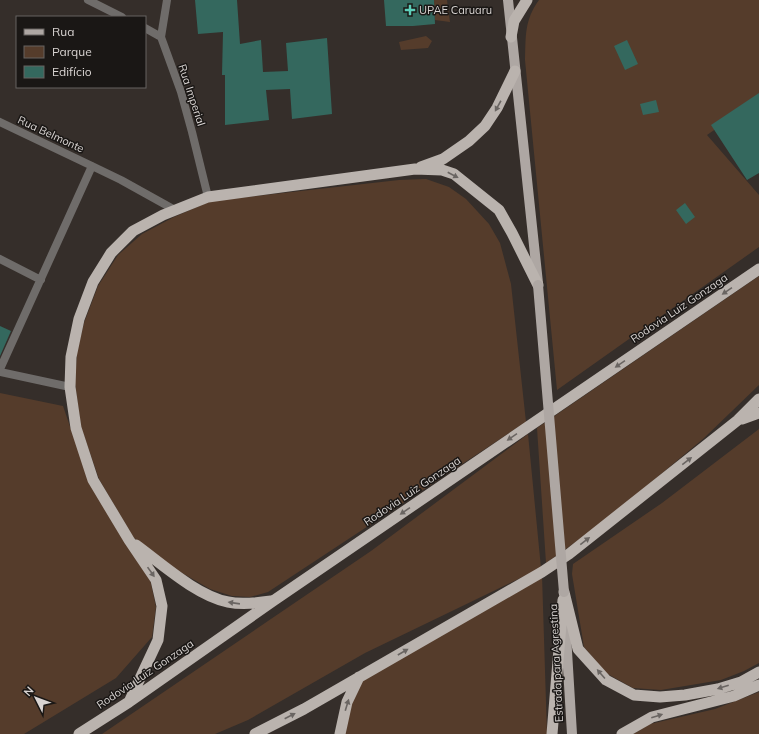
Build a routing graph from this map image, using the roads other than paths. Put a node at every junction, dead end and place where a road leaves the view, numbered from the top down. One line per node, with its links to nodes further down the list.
1 (88, 0): 5 (street)
2 (167, 0): 7 (street, Rua Imperial)
3 (508, 0): 8 (main road, Estrada para Agrestina)
4 (527, 0): 8 (highway)
5 (120, 16)
6 (146, 29): 7 (street)
7 (161, 37): 13 (street, Rua Imperial)
8 (511, 37): 9 (main road, Estrada para Agrestina)
9 (515, 71): 12 (highway, one-way to 12); 18 (main road, Estrada para Agrestina)
10 (0, 122): 11 (street, Rua Belmonte)
11 (92, 166): 14 (street, Rua Belmonte); 17 (street)
12 (415, 169): 13 (highway); 18 (highway, one-way to 18)
13 (208, 197): 14 (highway)
14 (175, 210): 21 (highway)
15 (0, 260): 17 (street)
16 (759, 269): 27 (highway, Rodovia Luiz Gonzaga, one-way to 27)
17 (41, 280): 19 (street)
18 (538, 285): 26 (main road, Estrada para Agrestina, bridge)
19 (0, 369)
20 (0, 372): 21 (street)
21 (70, 387): 25 (highway)
22 (759, 399): 24 (highway)
23 (759, 413): 24 (highway)
24 (738, 420): 29 (highway, one-way to 24)
25 (129, 540): 27 (highway, one-way to 25); 31 (highway, one-way to 31)
26 (564, 592): 28 (highway, one-way to 26); 35 (highway); 36 (main road, Estrada para Agrestina)
27 (273, 601): 31 (highway, Rodovia Luiz Gonzaga)
28 (759, 672)
29 (359, 677): 33 (highway, one-way to 29); 34 (highway, one-way to 29)
30 (759, 685): 37 (highway, one-way to 30)
31 (129, 702): 32 (highway, Rodovia Luiz Gonzaga)
32 (79, 734)
33 (255, 734)
34 (340, 734)
35 (552, 734)
36 (572, 734)
37 (622, 734)

